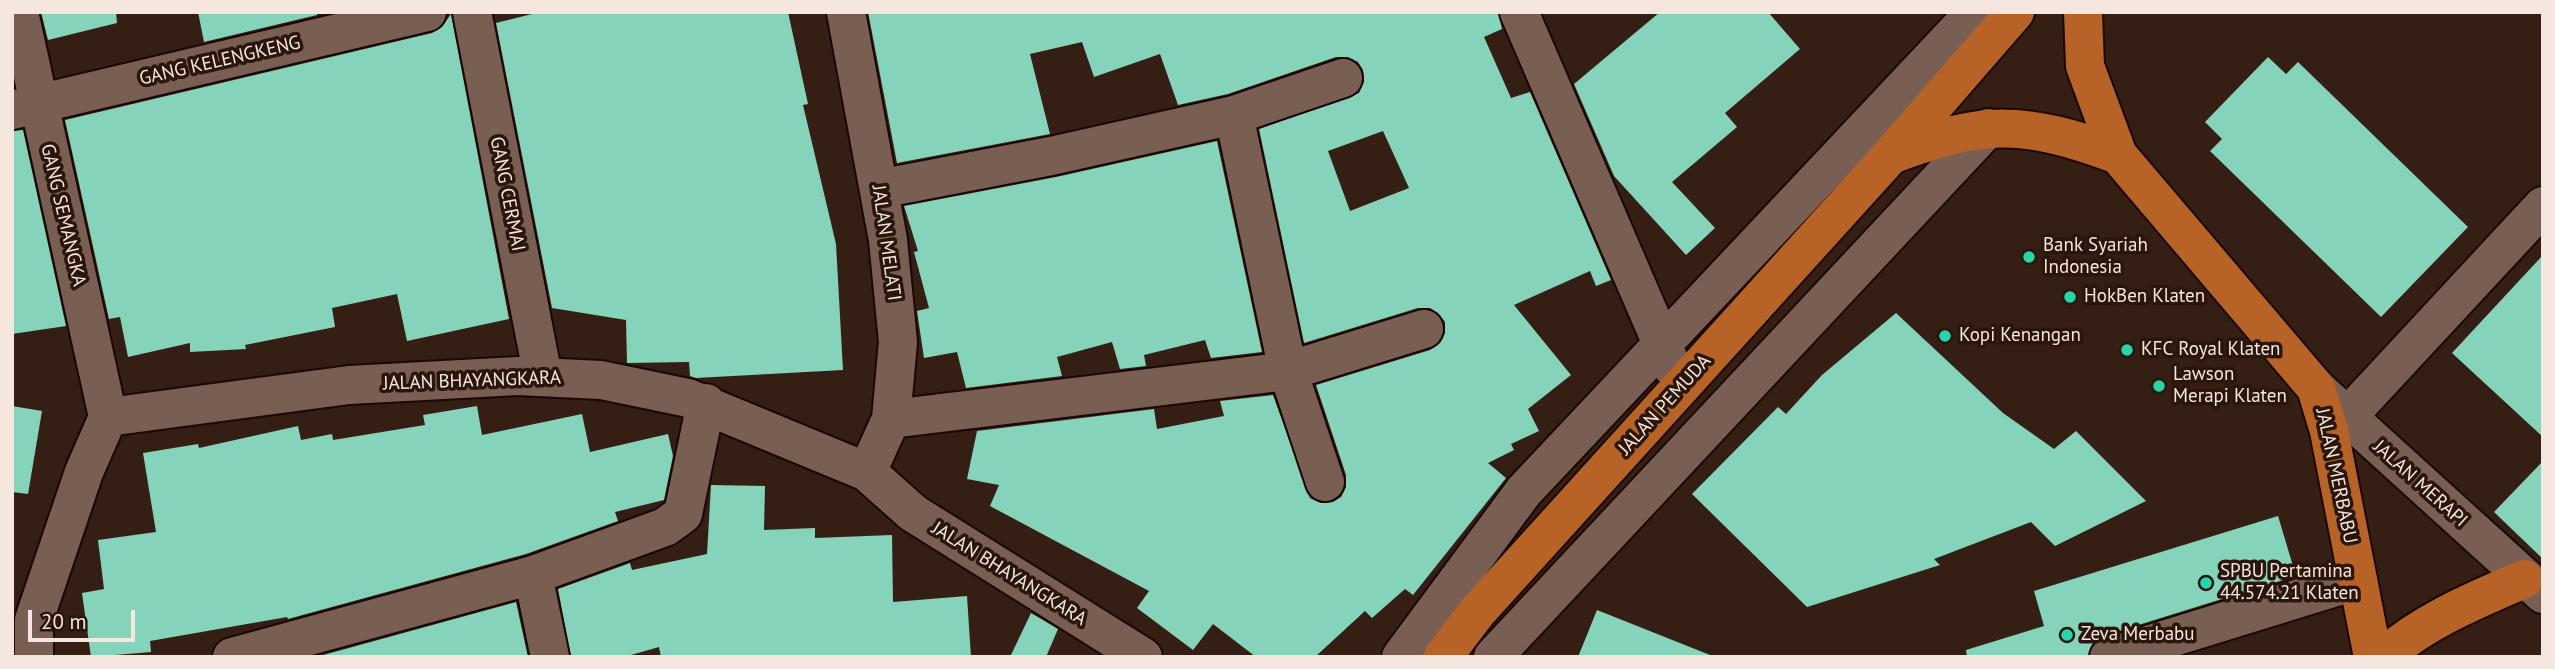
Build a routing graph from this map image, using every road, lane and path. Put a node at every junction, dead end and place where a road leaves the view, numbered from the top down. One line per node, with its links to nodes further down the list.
1 (19, 12): 10 (street, GANG SEMANGKA)
2 (427, 12): 10 (street, GANG KELENGKENG)
3 (472, 12): 20 (street, GANG CERMAI)
4 (846, 12): 15 (street, JALAN MELATI)
5 (1519, 12): 18 (street)
6 (1975, 12): 18 (street)
7 (2015, 12): 14 (main road, JALAN PEMUDA)
8 (2083, 12): 13 (main road)
9 (1343, 78): 11 (street)
10 (25, 107): 24 (street, GANG SEMANGKA)
11 (1234, 115): 15 (street); 19 (street)
12 (1988, 128): 13 (main road); 14 (main road); 38 (street)
13 (2118, 155): 22 (main road, JALAN MERBABU)
14 (1890, 156): 21 (main road, JALAN PEMUDA)
15 (879, 189): 26 (street, JALAN MELATI)
16 (2543, 206): 25 (street)
17 (1424, 329): 19 (street)
18 (1662, 345): 21 (street); 36 (street)
19 (1288, 371): 26 (street); 28 (street)
20 (543, 377): 23 (street, JALAN BHAYANGKARA); 24 (street, JALAN BHAYANGKARA)
21 (1681, 387): 37 (main road, JALAN PEMUDA)
22 (2316, 388): 25 (street, JALAN MERAPI); 30 (main road, JALAN MERBABU)
23 (706, 404): 27 (street, JALAN BHAYANGKARA); 29 (street)
24 (108, 416): 32 (street)
25 (2347, 417): 31 (street, JALAN MERAPI)
26 (891, 419): 27 (street, JALAN MELATI)
27 (867, 472): 35 (street, JALAN BHAYANGKARA)
28 (1325, 482)
29 (533, 575): 33 (street); 34 (street)
30 (2358, 579): 39 (street); 40 (main road, JALAN MERBABU)
31 (2534, 587): 41 (main road, JALAN MERAPI)
32 (27, 632)
33 (232, 657)
34 (550, 657)
35 (1143, 657)
36 (1401, 657)
37 (1443, 657)
38 (1493, 657)
39 (2109, 657)
40 (2372, 657)
41 (2383, 657)

